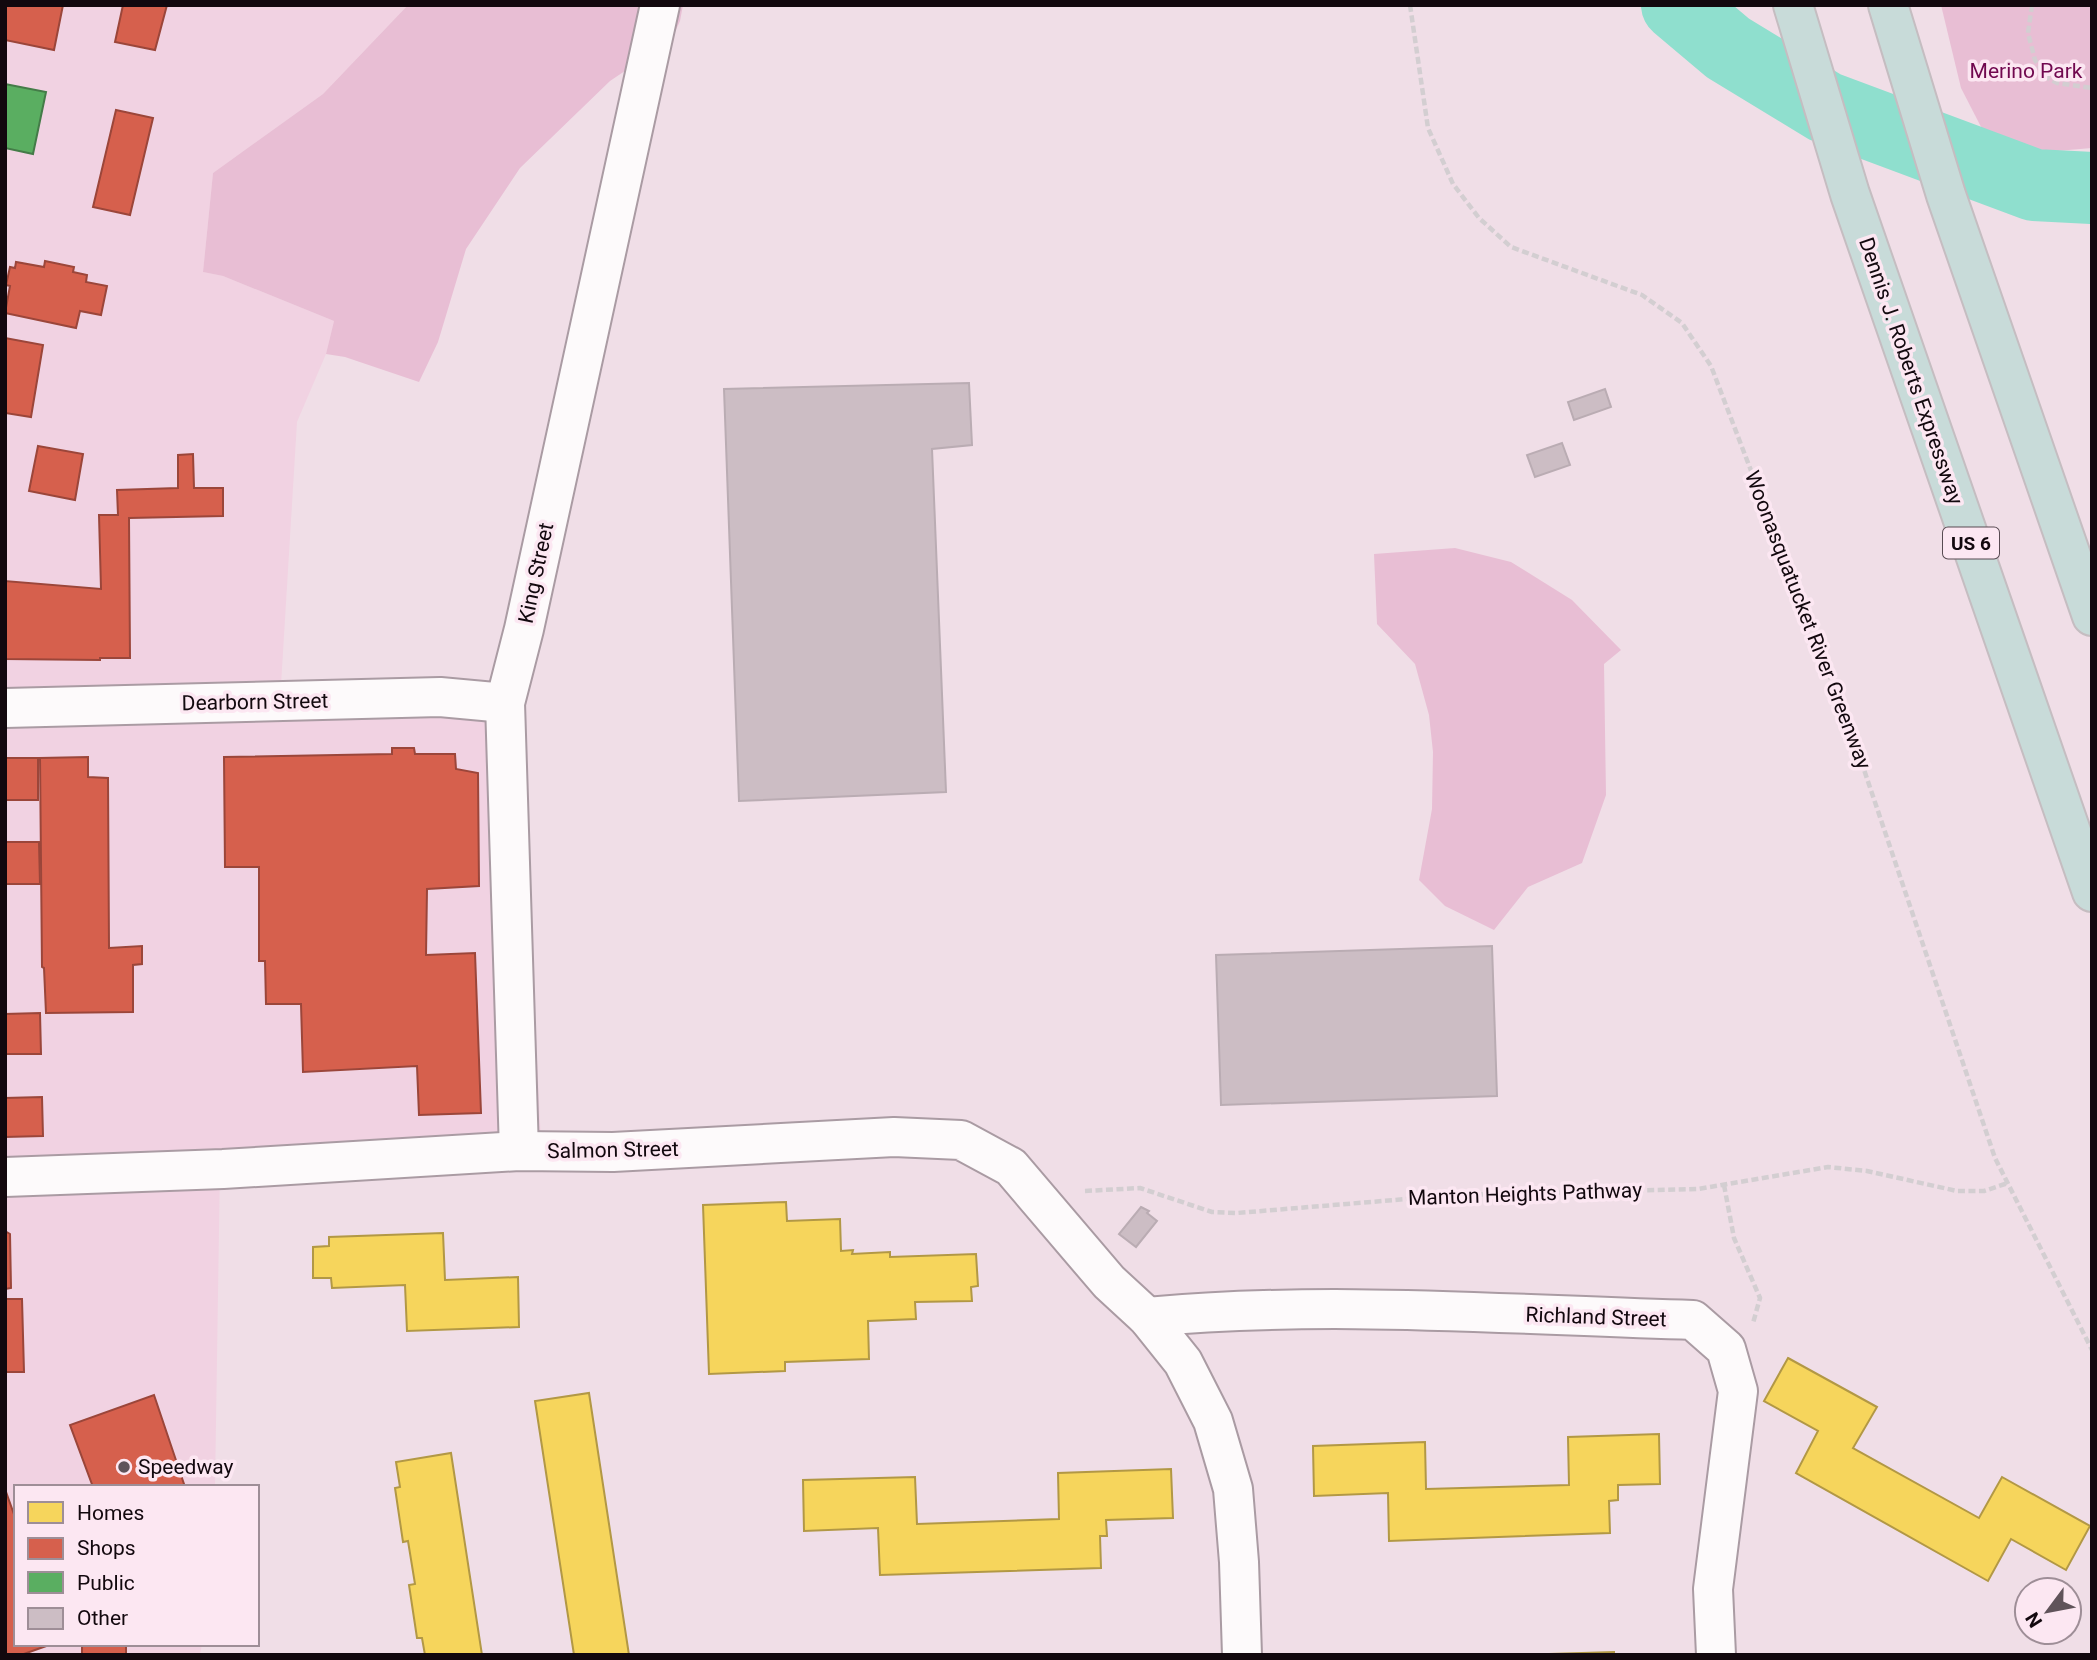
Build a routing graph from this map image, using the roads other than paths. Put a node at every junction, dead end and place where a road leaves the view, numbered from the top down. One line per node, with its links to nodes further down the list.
1 (660, 5): 5 (street, King Street)
2 (1888, 5): 4 (highway)
3 (1796, 15): 7 (highway, Dennis J. Roberts Expressway / US 6)
4 (2092, 616)
5 (505, 703): 6 (street, Dearborn Street); 8 (street, King Street)
6 (5, 708)
7 (2092, 892)
8 (519, 1151): 9 (street, Salmon Street); 10 (street, Salmon Street)
9 (5, 1177)
10 (1147, 1317): 11 (street, Salmon Street); 12 (street, Richland Street)
11 (1242, 1655)
12 (1716, 1655)

